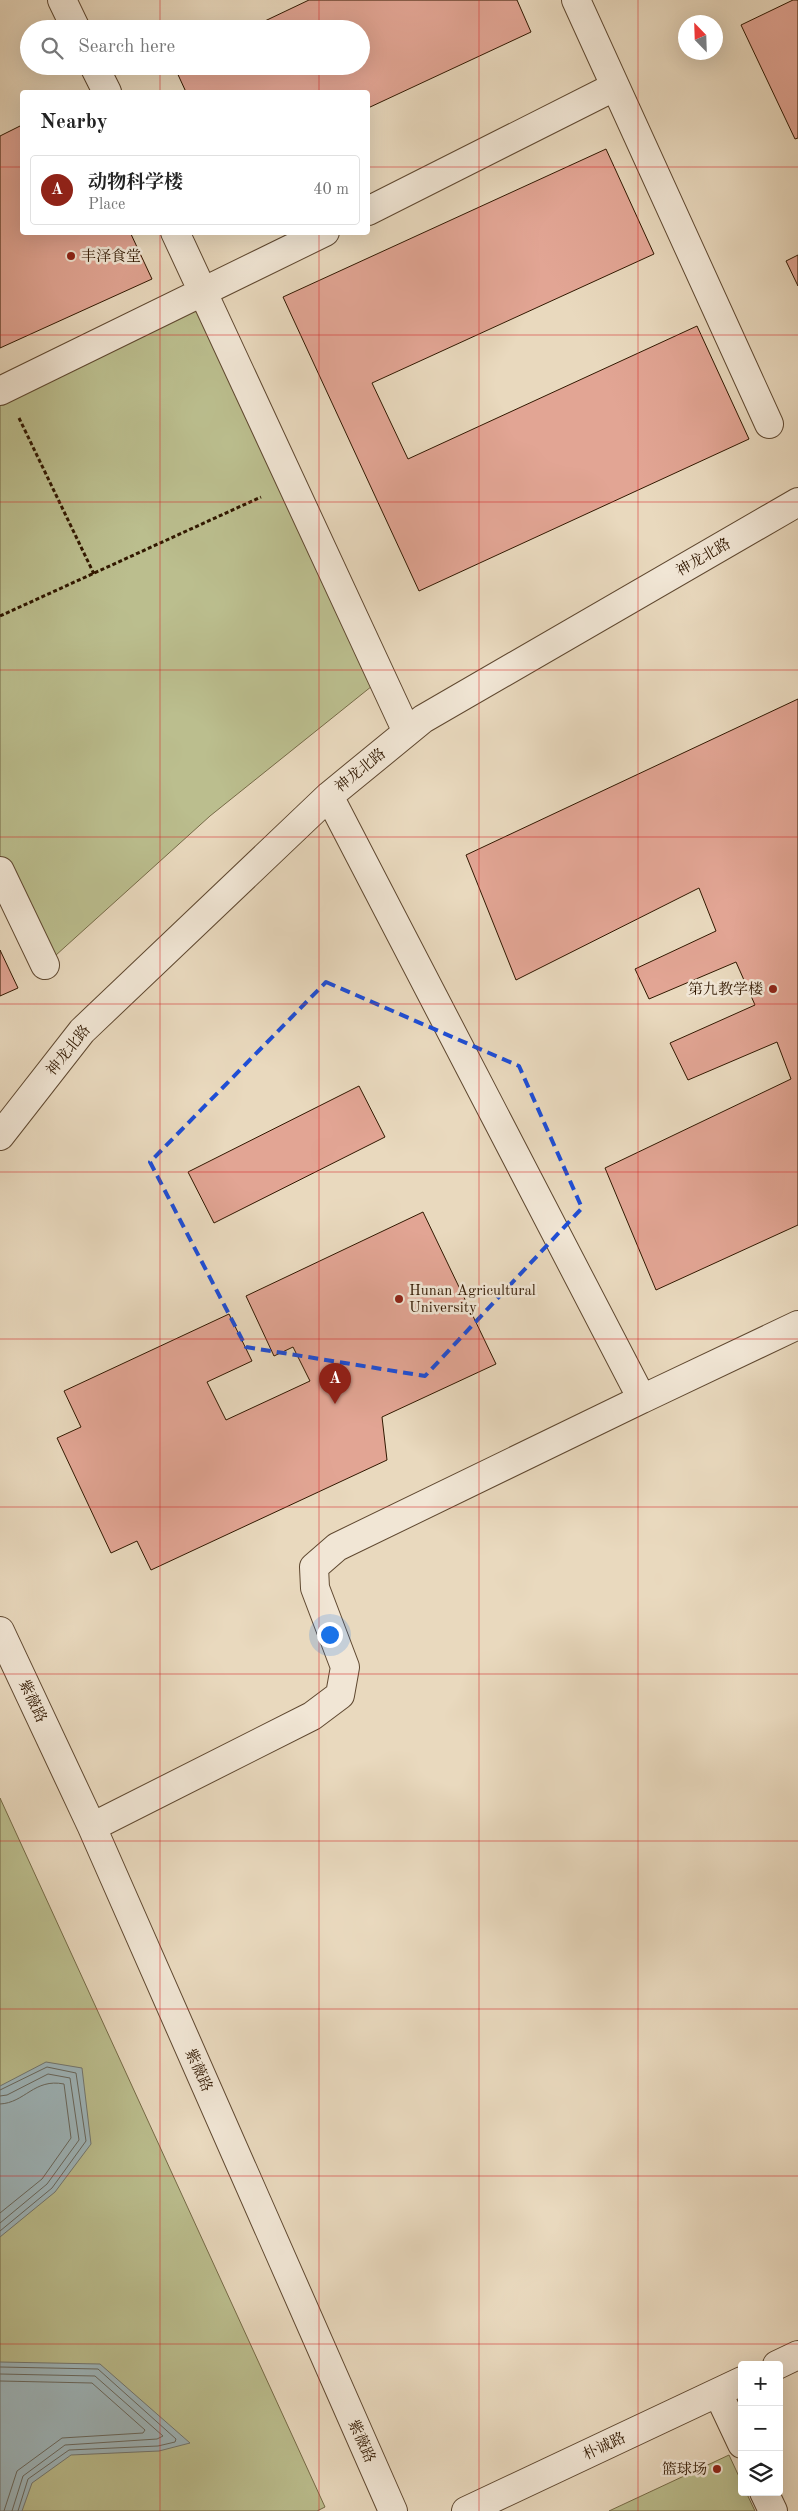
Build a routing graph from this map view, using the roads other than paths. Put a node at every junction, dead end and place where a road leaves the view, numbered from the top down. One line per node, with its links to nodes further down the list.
1 (62, 0): 3 (street)
2 (576, 0): 5 (street)
3 (72, 20)
4 (98, 75): 6 (street)
5 (614, 87): 7 (street); 12 (street)
6 (106, 90)
7 (370, 210)
8 (176, 235): 10 (street)
9 (319, 235): 10 (street)
10 (205, 293): 11 (street); 14 (street)
11 (2, 390)
12 (769, 424)
13 (798, 502): 14 (street, 神龙北路)
14 (407, 732): 15 (street, 神龙北路)
15 (329, 796): 18 (street, 神龙北路); 20 (street)
16 (0, 870): 17 (street)
17 (45, 965)
18 (0, 1136)
19 (798, 1325): 20 (street)
20 (642, 1399): 22 (street)
21 (0, 1631): 22 (street, 紫薇路)
22 (92, 1827): 28 (street, 紫薇路)
23 (798, 2355): 24 (street)
24 (783, 2362)
25 (730, 2387): 26 (street); 29 (street, 朴诚路)
26 (738, 2425)
27 (766, 2496): 30 (street)
28 (393, 2511)
29 (466, 2511)
30 (773, 2511)

